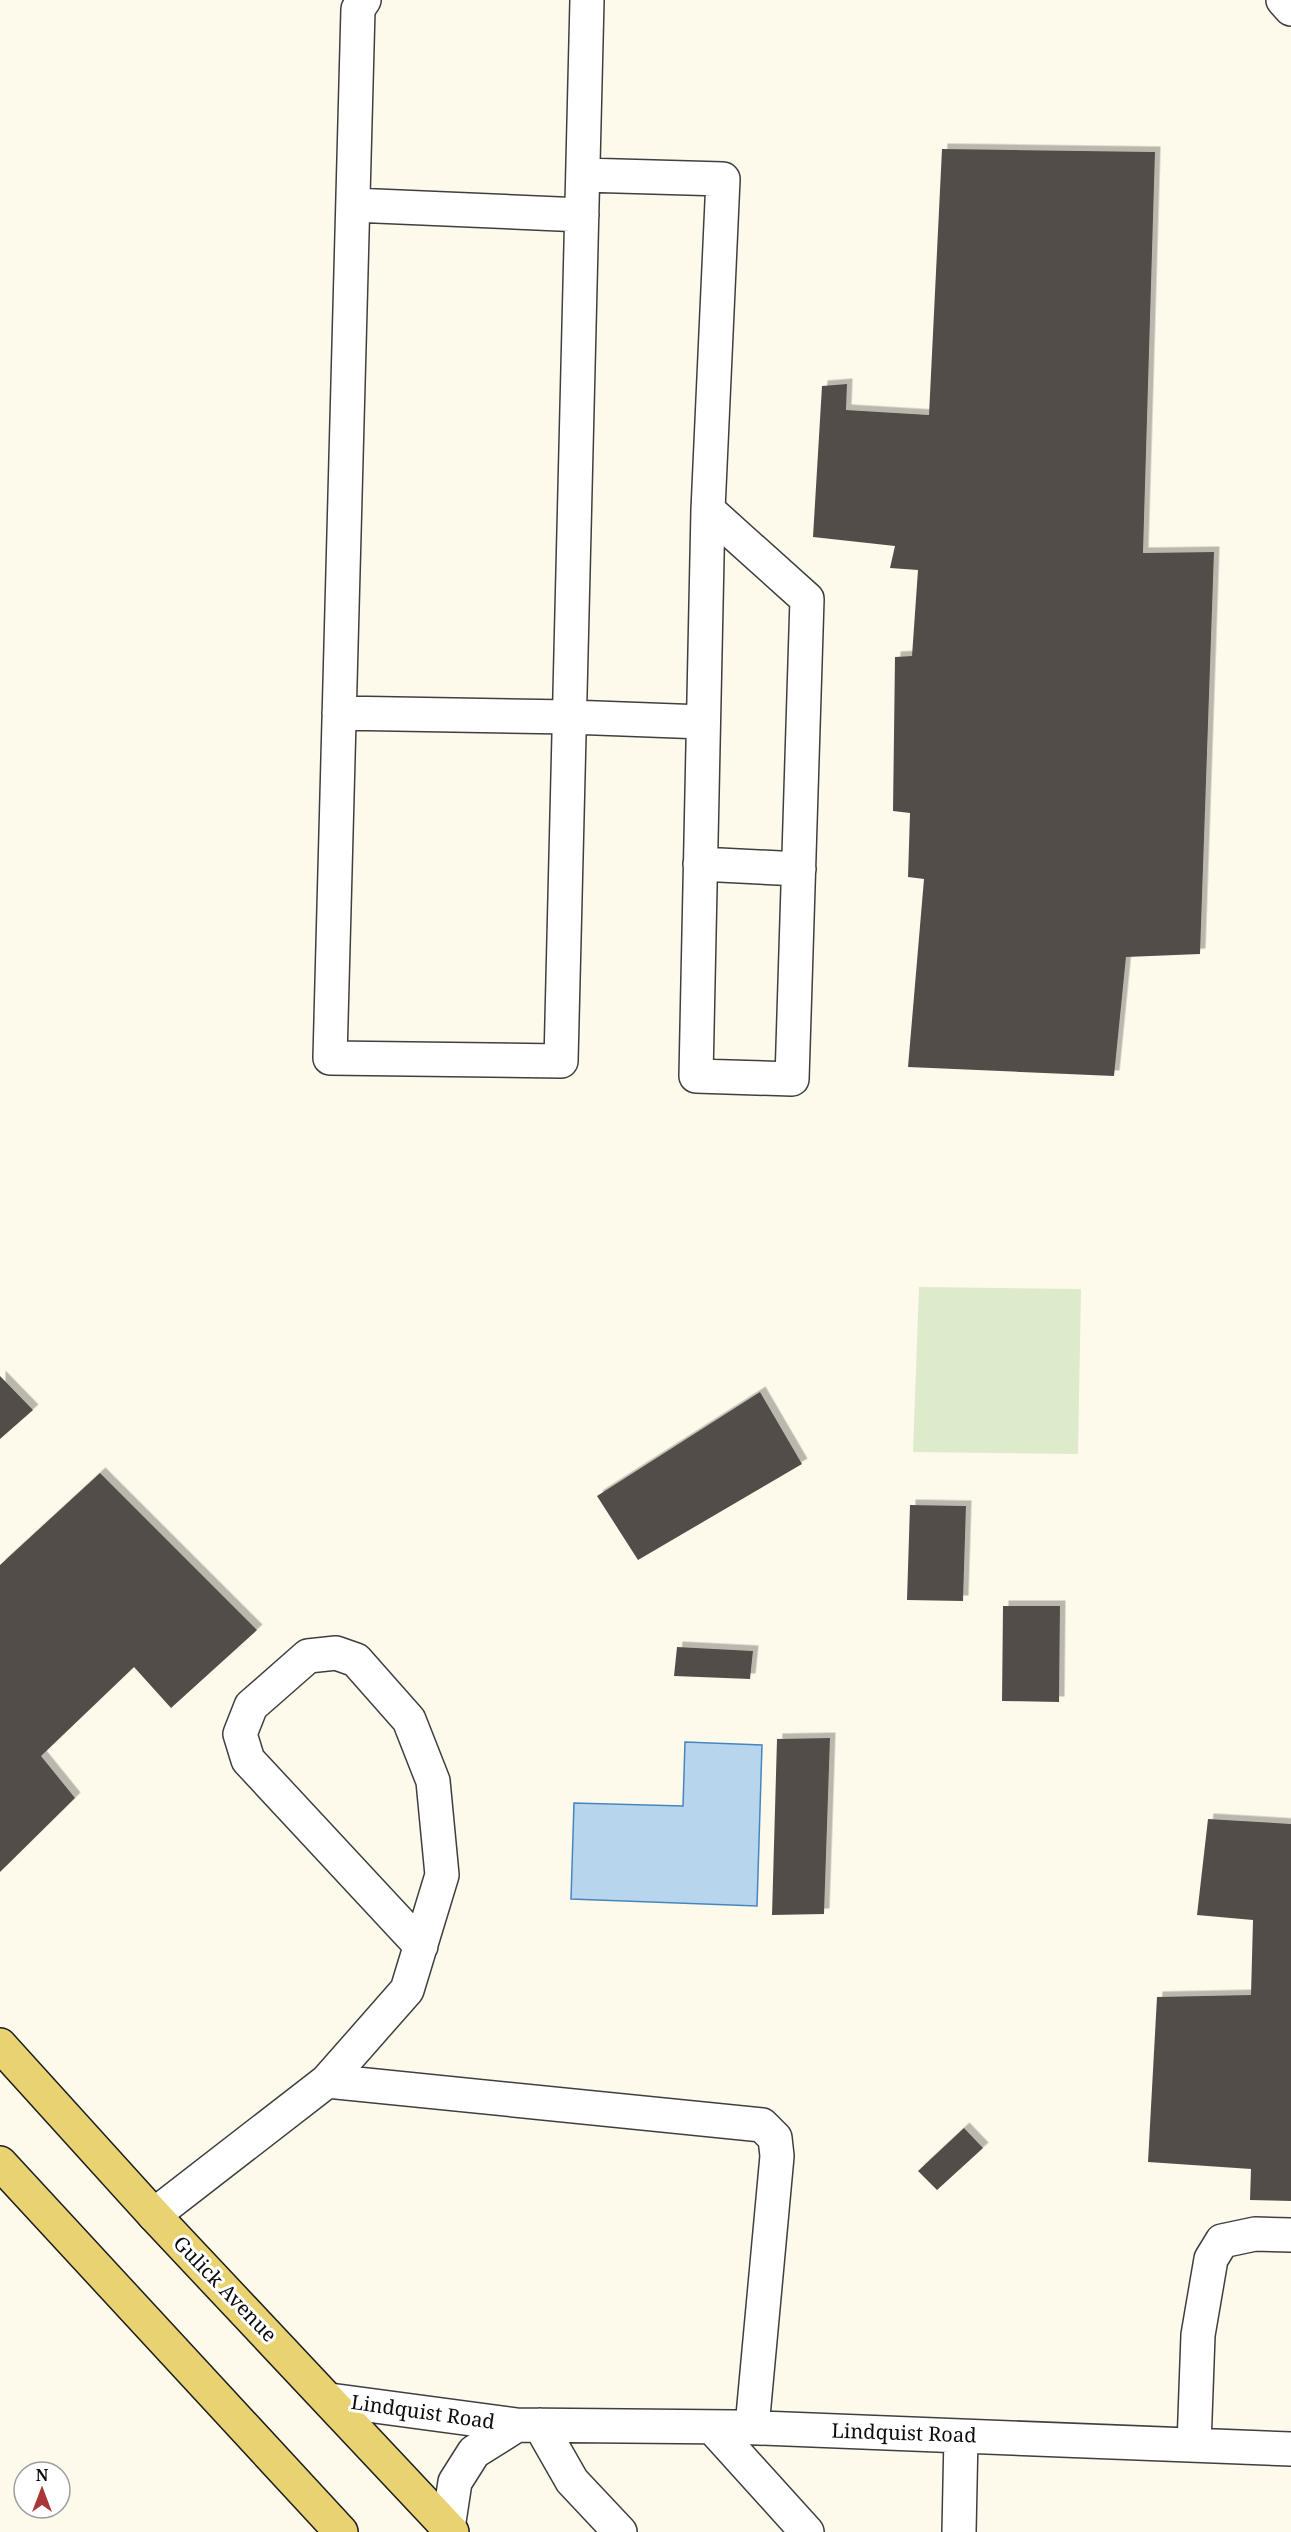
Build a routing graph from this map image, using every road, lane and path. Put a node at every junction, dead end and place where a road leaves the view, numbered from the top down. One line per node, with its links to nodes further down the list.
1 (364, 0): 6 (street)
2 (587, 0): 5 (street)
3 (1283, 0): 4 (street)
4 (1291, 9)
5 (583, 175): 7 (street); 8 (street)
6 (353, 205): 7 (street); 9 (street)
7 (582, 215): 10 (street)
8 (708, 510): 11 (street); 13 (street)
9 (339, 713): 10 (street); 10 (street)
10 (570, 717): 11 (street)
11 (703, 722): 12 (street)
12 (700, 864): 13 (street); 13 (street)
13 (799, 868)
14 (421, 1946): 14 (street); 16 (street)
15 (0, 2045): 18 (main road, Gulick Avenue)
16 (327, 2081): 18 (street); 23 (street)
17 (0, 2163): 28 (main road)
18 (154, 2215): 20 (main road, Gulick Avenue)
19 (1291, 2235): 25 (street)
20 (330, 2400): 21 (street, Lindquist Road); 27 (main road, Gulick Avenue)
21 (528, 2425): 22 (street, Lindquist Road); 27 (street, Lindquist Road); 29 (street)
22 (712, 2427): 23 (street, Lindquist Road); 30 (street)
23 (752, 2427): 24 (street, Lindquist Road)
24 (962, 2436): 25 (street, Lindquist Road); 31 (street)
25 (1194, 2445): 26 (street, Lindquist Road)
26 (1291, 2449)
27 (450, 2530)
28 (341, 2532)
29 (620, 2532)
30 (807, 2532)
31 (959, 2532)

